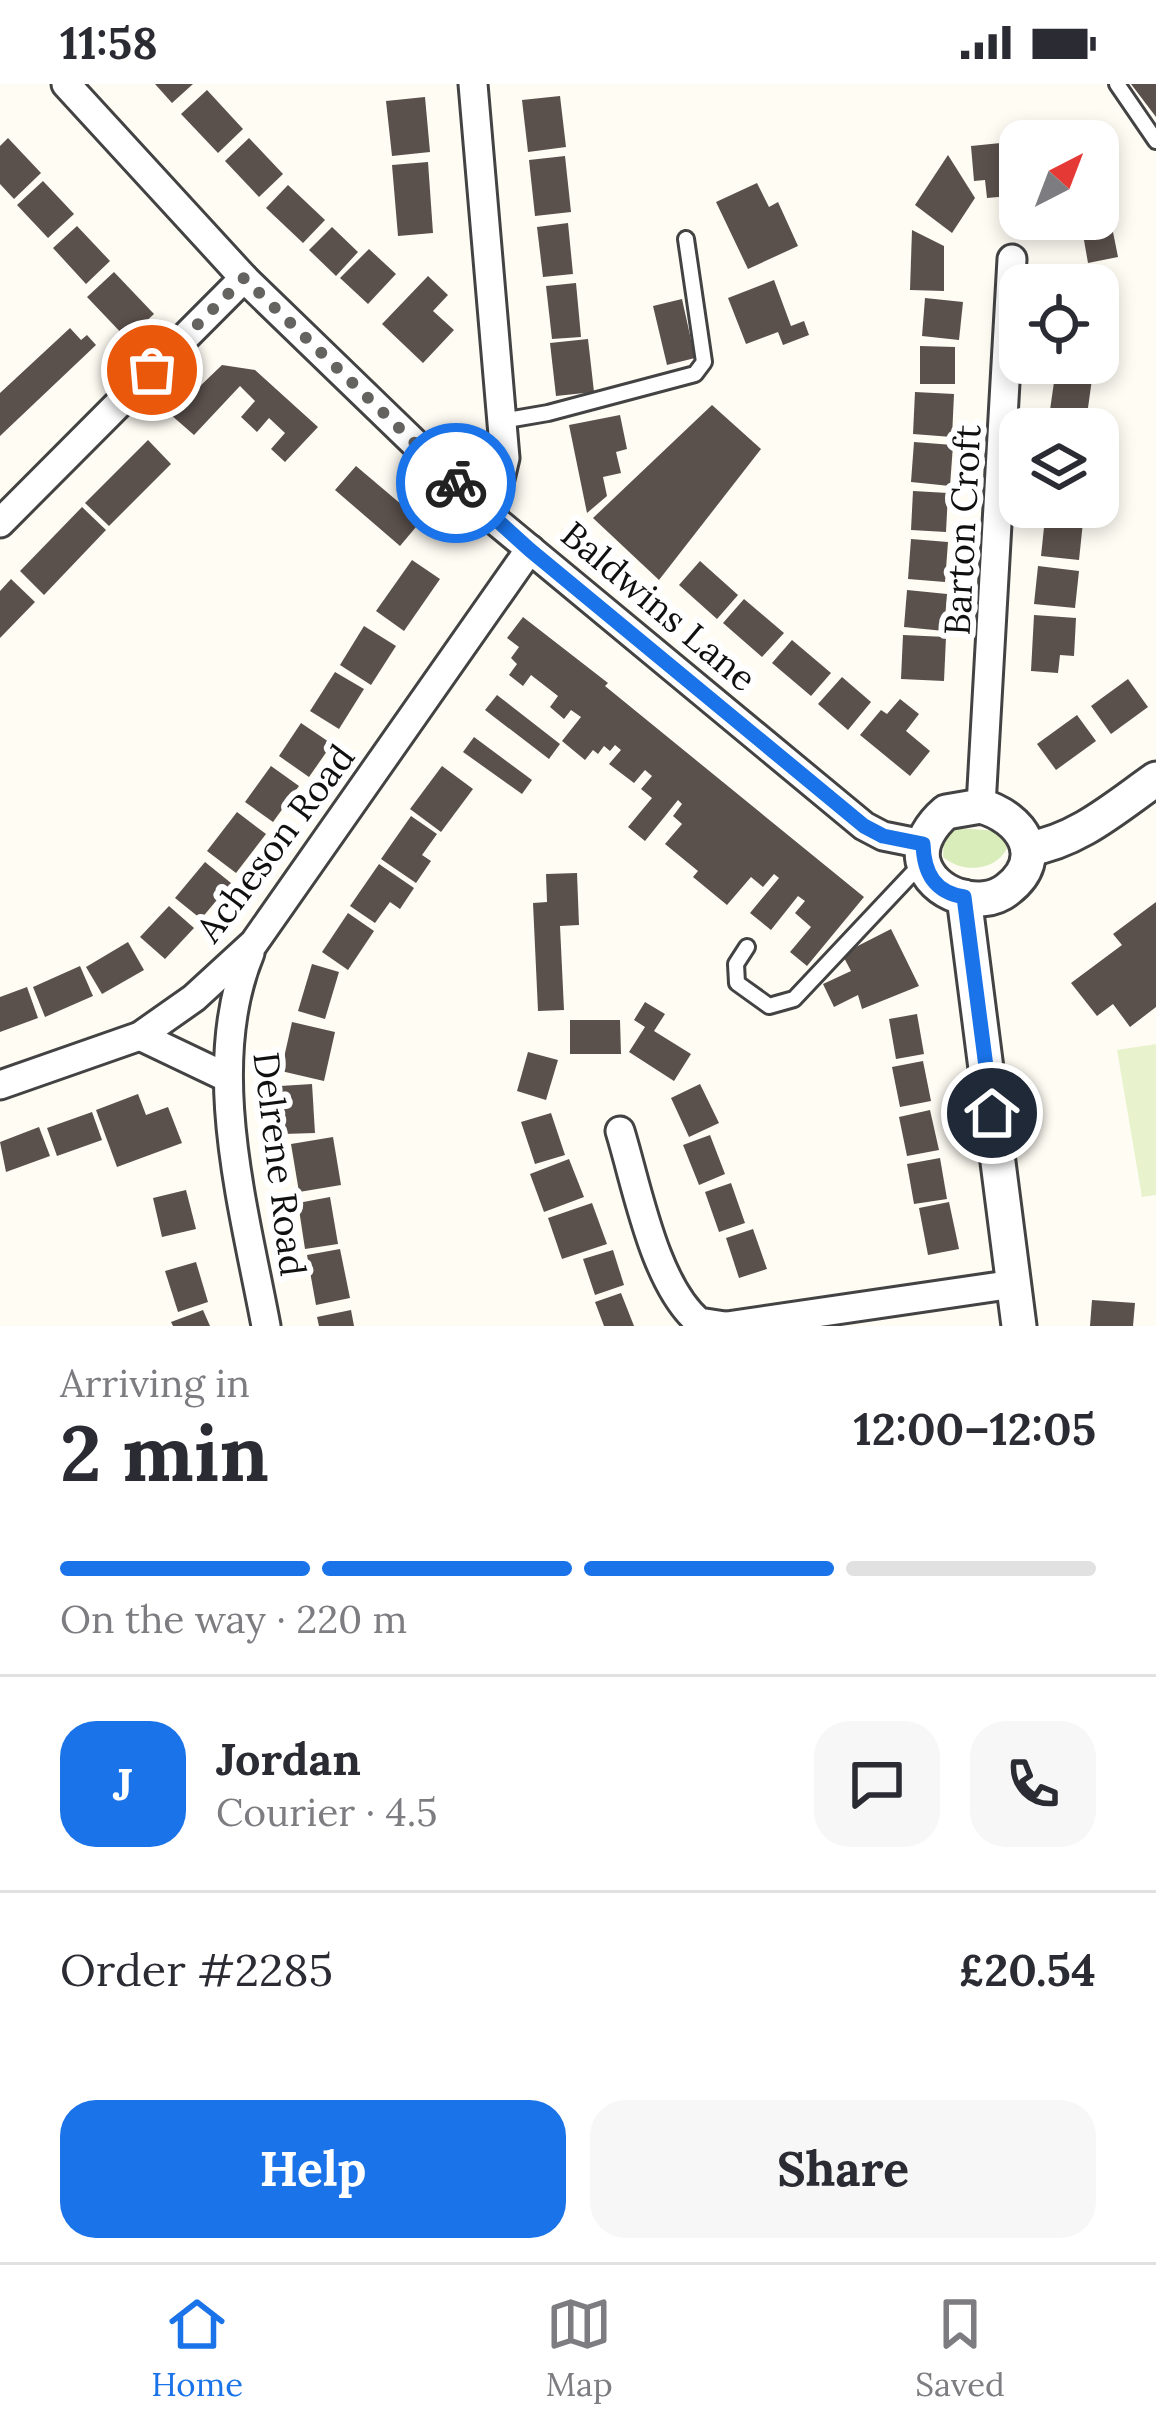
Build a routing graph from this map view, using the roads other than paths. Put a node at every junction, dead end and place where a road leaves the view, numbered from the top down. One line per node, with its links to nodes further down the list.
1 (66, 84): 7 (street, Baldwins Lane)
2 (473, 84): 8 (street)
3 (1117, 84): 4 (lane)
4 (1156, 141)
5 (686, 239): 8 (lane)
6 (1012, 259): 13 (street, Barton Croft)
7 (244, 278): 9 (street, Baldwins Lane); 10 (street)
8 (502, 421): 9 (street)
9 (491, 517): 11 (street, Baldwins Lane)
10 (0, 523)
11 (530, 550): 15 (street, Baldwins Lane); 17 (street, Acheson Road)
12 (1156, 779): 14 (street)
13 (981, 806): 14 (street); 15 (street)
14 (1028, 849): 16 (street)
15 (923, 853): 16 (street); 18 (lane)
16 (964, 897): 23 (street)
17 (254, 943): 19 (street, Acheson Road); 20 (street, Delrene Road)
18 (748, 947)
19 (140, 1036): 20 (street); 21 (street, Acheson Road)
20 (226, 1077): 24 (street, Delrene Road)
21 (0, 1085)
22 (620, 1131): 25 (street)
23 (1014, 1284): 25 (street); 26 (street)
24 (266, 1326)
25 (726, 1326)
26 (1019, 1326)

